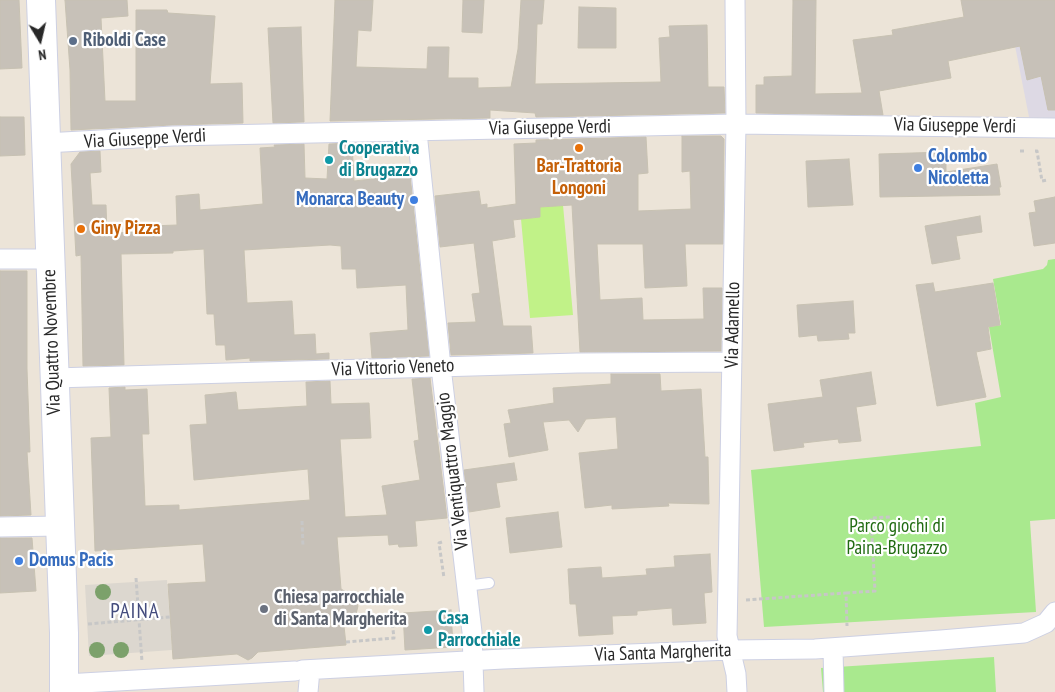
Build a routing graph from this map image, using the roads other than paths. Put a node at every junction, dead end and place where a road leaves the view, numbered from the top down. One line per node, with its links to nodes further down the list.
1 (41, 0): 6 (main road, Via Quattro Novembre)
2 (736, 0): 3 (street, Via Adamello)
3 (736, 124): 4 (street, Via Giuseppe Verdi); 5 (street, Via Giuseppe Verdi); 9 (street, Via Adamello)
4 (1055, 128)
5 (417, 132): 6 (street, Via Giuseppe Verdi); 10 (street, Via Ventiquattro Maggio)
6 (45, 143): 8 (main road, Via Quattro Novembre)
7 (0, 259): 8 (street)
8 (49, 259): 11 (main road, Via Quattro Novembre)
9 (732, 362): 10 (street, Via Vittorio Veneto); 18 (street, Via Adamello)
10 (441, 367): 11 (street, Via Vittorio Veneto); 15 (street, Via Ventiquattro Maggio)
11 (54, 378): 12 (main road, Via Quattro Novembre)
12 (60, 526): 13 (street); 21 (main road, Via Quattro Novembre)
13 (0, 527)
14 (489, 583): 15 (lane)
15 (466, 586): 19 (street, Via Ventiquattro Maggio)
16 (1055, 612): 17 (street, Via Santa Margherita)
17 (833, 648): 18 (street, Via Santa Margherita); 25 (street)
18 (731, 650): 19 (street, Via Santa Margherita); 24 (street, Via Adamello)
19 (473, 661): 20 (street, Via Santa Margherita); 23 (street, Via Ventiquattro Maggio)
20 (302, 670): 21 (street, Via Santa Margherita); 22 (street)
21 (64, 688)
22 (308, 692)
23 (474, 692)
24 (737, 692)
25 (834, 692)

